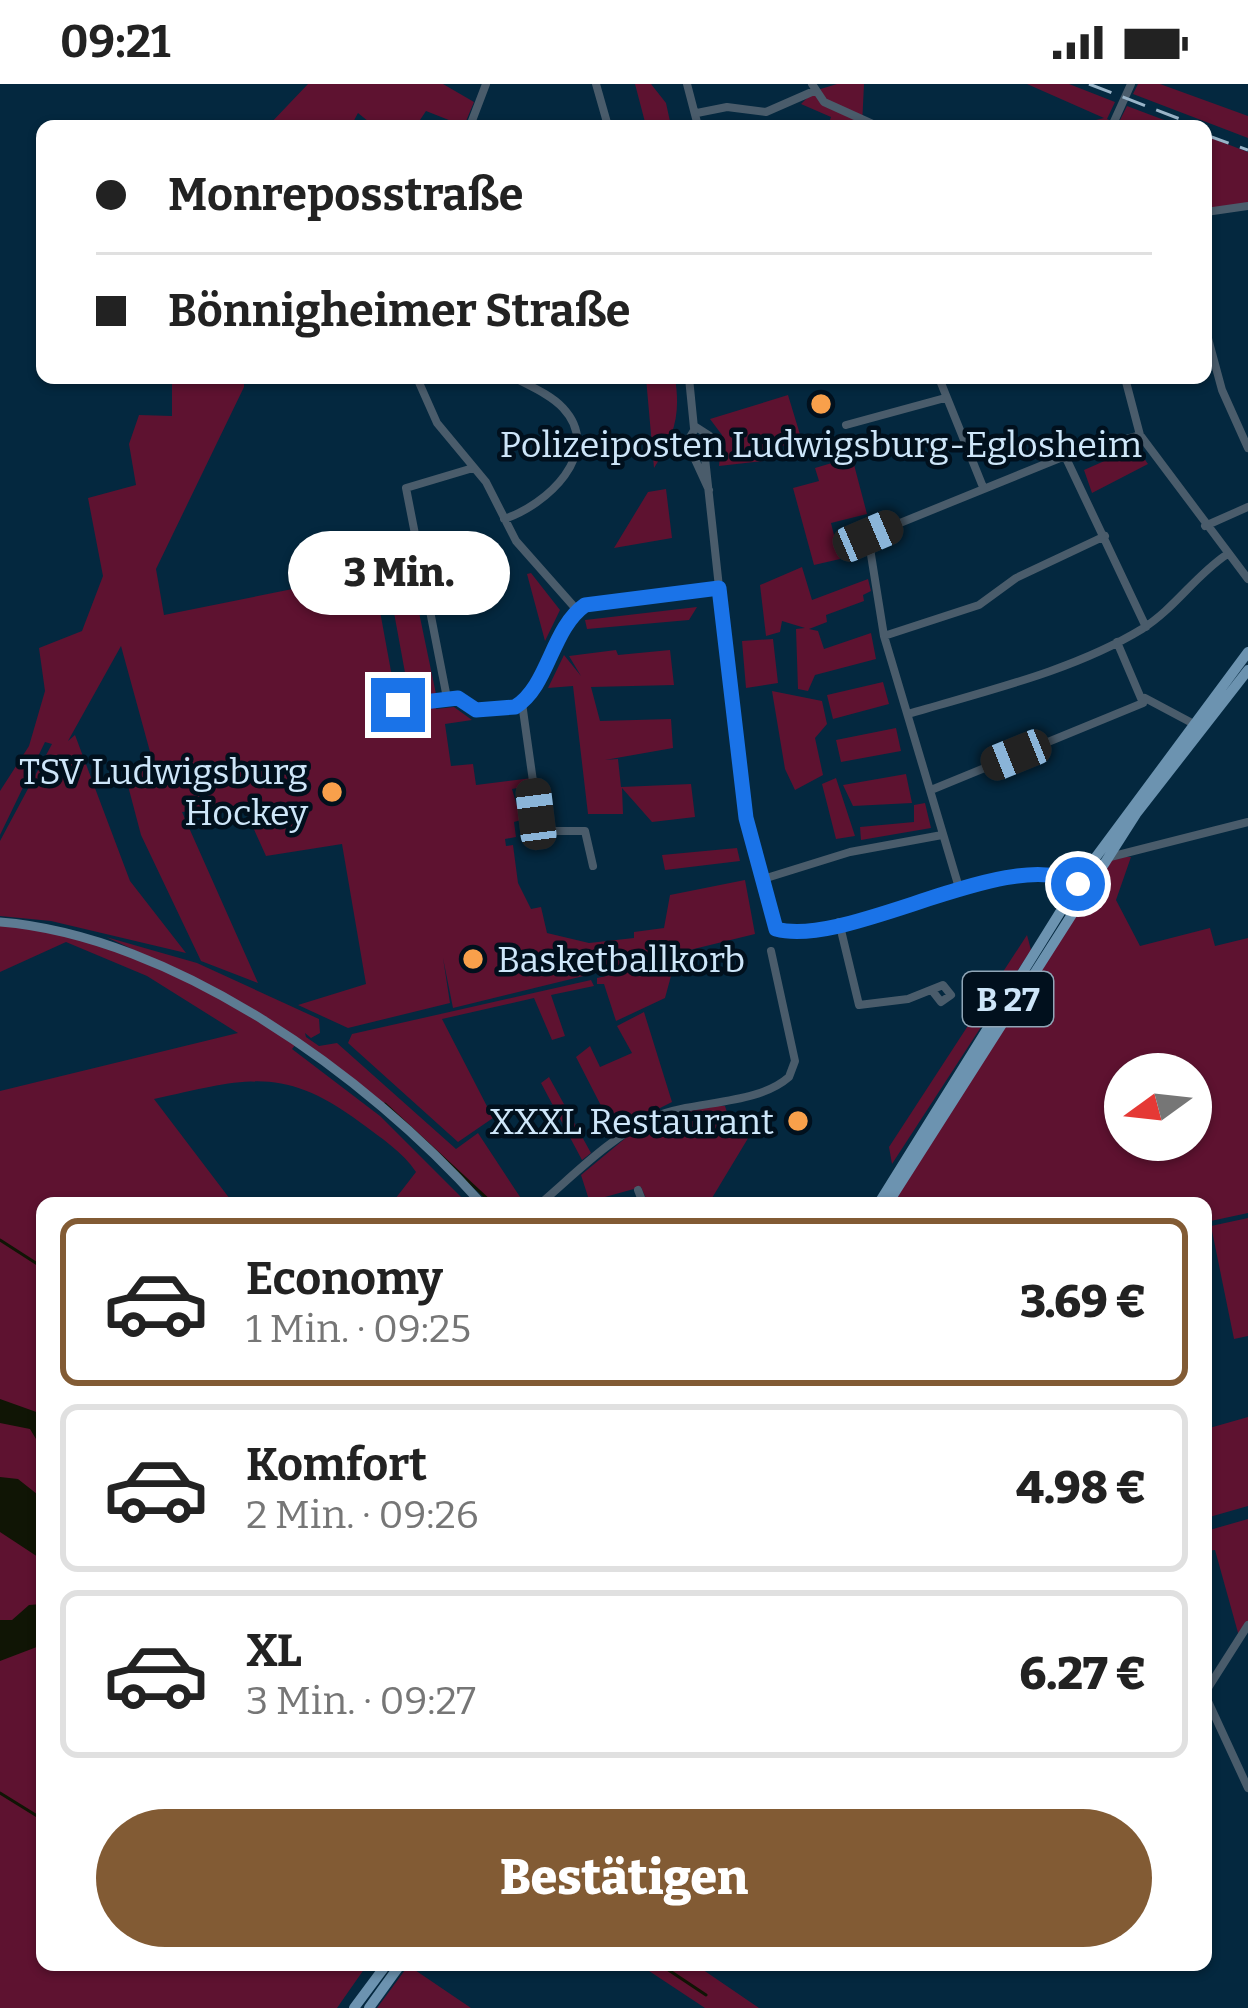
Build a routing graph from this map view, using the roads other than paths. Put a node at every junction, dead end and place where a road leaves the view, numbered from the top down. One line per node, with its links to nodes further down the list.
1 (486, 84): 8 (street)
2 (596, 84): 9 (street)
3 (701, 84): 5 (street)
4 (1131, 84): 12 (street)
5 (688, 86): 7 (street)
6 (813, 87): 7 (street); 11 (street)
7 (697, 112): 10 (street)
8 (472, 120)
9 (606, 120)
10 (698, 120)
11 (864, 120)
12 (1115, 120)
13 (1248, 206): 14 (street)
14 (1212, 211)
15 (1212, 353): 27 (street)
16 (420, 384): 29 (street)
17 (525, 384): 33 (street)
18 (690, 384): 23 (street)
19 (941, 384): 21 (street)
20 (1127, 384): 24 (street)
21 (945, 398): 22 (street); 30 (street)
22 (846, 425)
23 (694, 428): 25 (street); 26 (street)
24 (1140, 435): 28 (street); 34 (street)
25 (689, 446): 26 (street); 31 (street)
26 (704, 448): 31 (street)
27 (1248, 448)
28 (1065, 456): 30 (street); 35 (street)
29 (473, 468): 33 (street); 45 (street)
30 (983, 487): 41 (street)
31 (709, 490): 38 (street)
32 (1248, 507): 34 (street)
33 (504, 519): 39 (street)
34 (1205, 526): 36 (street)
35 (1105, 536): 40 (street); 41 (street)
36 (1226, 555): 37 (street); 40 (street)
37 (1248, 579)
38 (719, 588): 39 (street); 56 (street)
39 (577, 610): 47 (street)
40 (1146, 627): 42 (street)
41 (884, 636): 49 (street)
42 (1118, 642): 46 (street); 49 (street)
43 (1248, 652): 50 (main road, B 27)
44 (1248, 670): 54 (main road, B 27)
45 (448, 698): 47 (street); 48 (street)
46 (1145, 698): 50 (street); 51 (street)
47 (522, 703): 55 (street)
48 (398, 705)
49 (908, 714): 51 (street)
50 (1192, 723): 57 (main road, B 27)
51 (931, 790): 53 (street)
52 (1248, 822): 54 (street)
53 (942, 836): 56 (street); 58 (street)
54 (1109, 857): 57 (main road, B 27)
55 (593, 866)
56 (760, 880): 60 (street)
57 (1084, 888): 58 (street); 67 (main road, B 27); 68 (main road, B 27)
58 (960, 892): 60 (street)
59 (0, 922): 64 (main road)
60 (839, 922): 62 (street)
61 (770, 951): 65 (street)
62 (934, 993)
63 (638, 1190): 66 (street)
64 (475, 1197)
65 (549, 1197)
66 (641, 1197)
67 (882, 1197)
68 (893, 1197)
69 (1248, 1625): 70 (street)
70 (1212, 1684)
71 (1212, 1707): 72 (street)
72 (1248, 1788)
73 (382, 1971): 75 (main road)
74 (396, 1971): 76 (main road)
75 (354, 2008)
76 (369, 2008)

